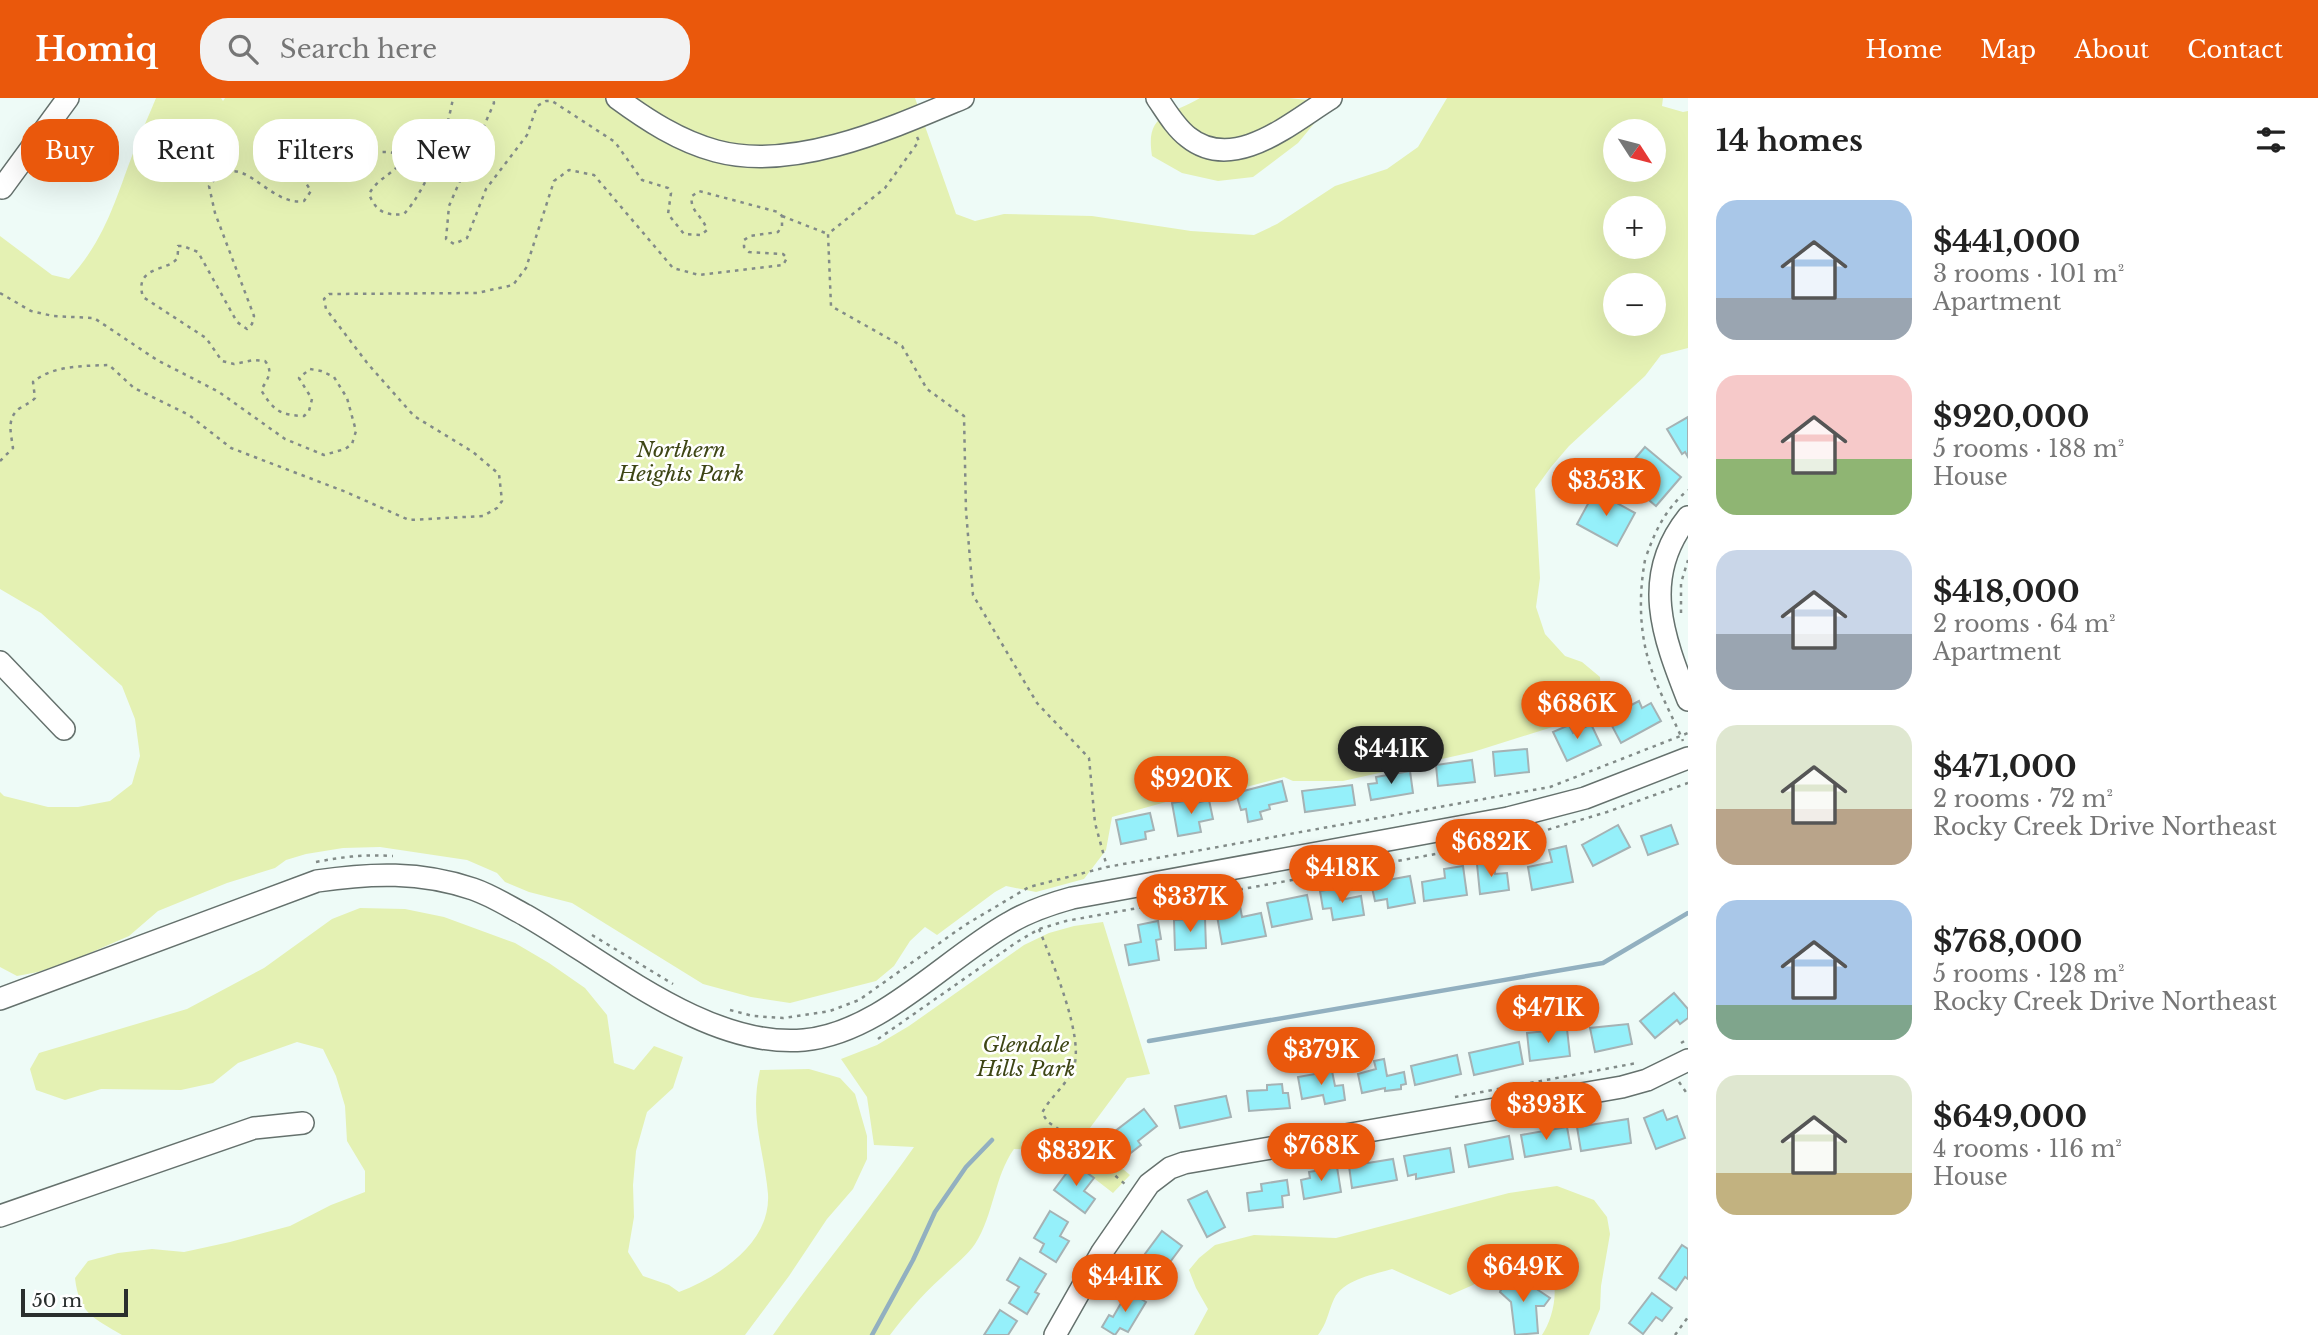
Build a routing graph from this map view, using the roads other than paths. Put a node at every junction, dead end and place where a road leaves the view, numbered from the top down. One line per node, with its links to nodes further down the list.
1 (68, 98): 6 (street)
2 (617, 98): 3 (street)
3 (963, 98)
4 (1157, 98): 5 (street)
5 (1331, 98)
6 (2, 188)
7 (1688, 517): 9 (street)
8 (0, 662): 10 (street)
9 (1688, 700)
10 (64, 729)
11 (1688, 758): 12 (street)
12 (0, 999)
13 (1688, 1060): 16 (street)
14 (303, 1123): 15 (street)
15 (0, 1216)
16 (1055, 1335)

